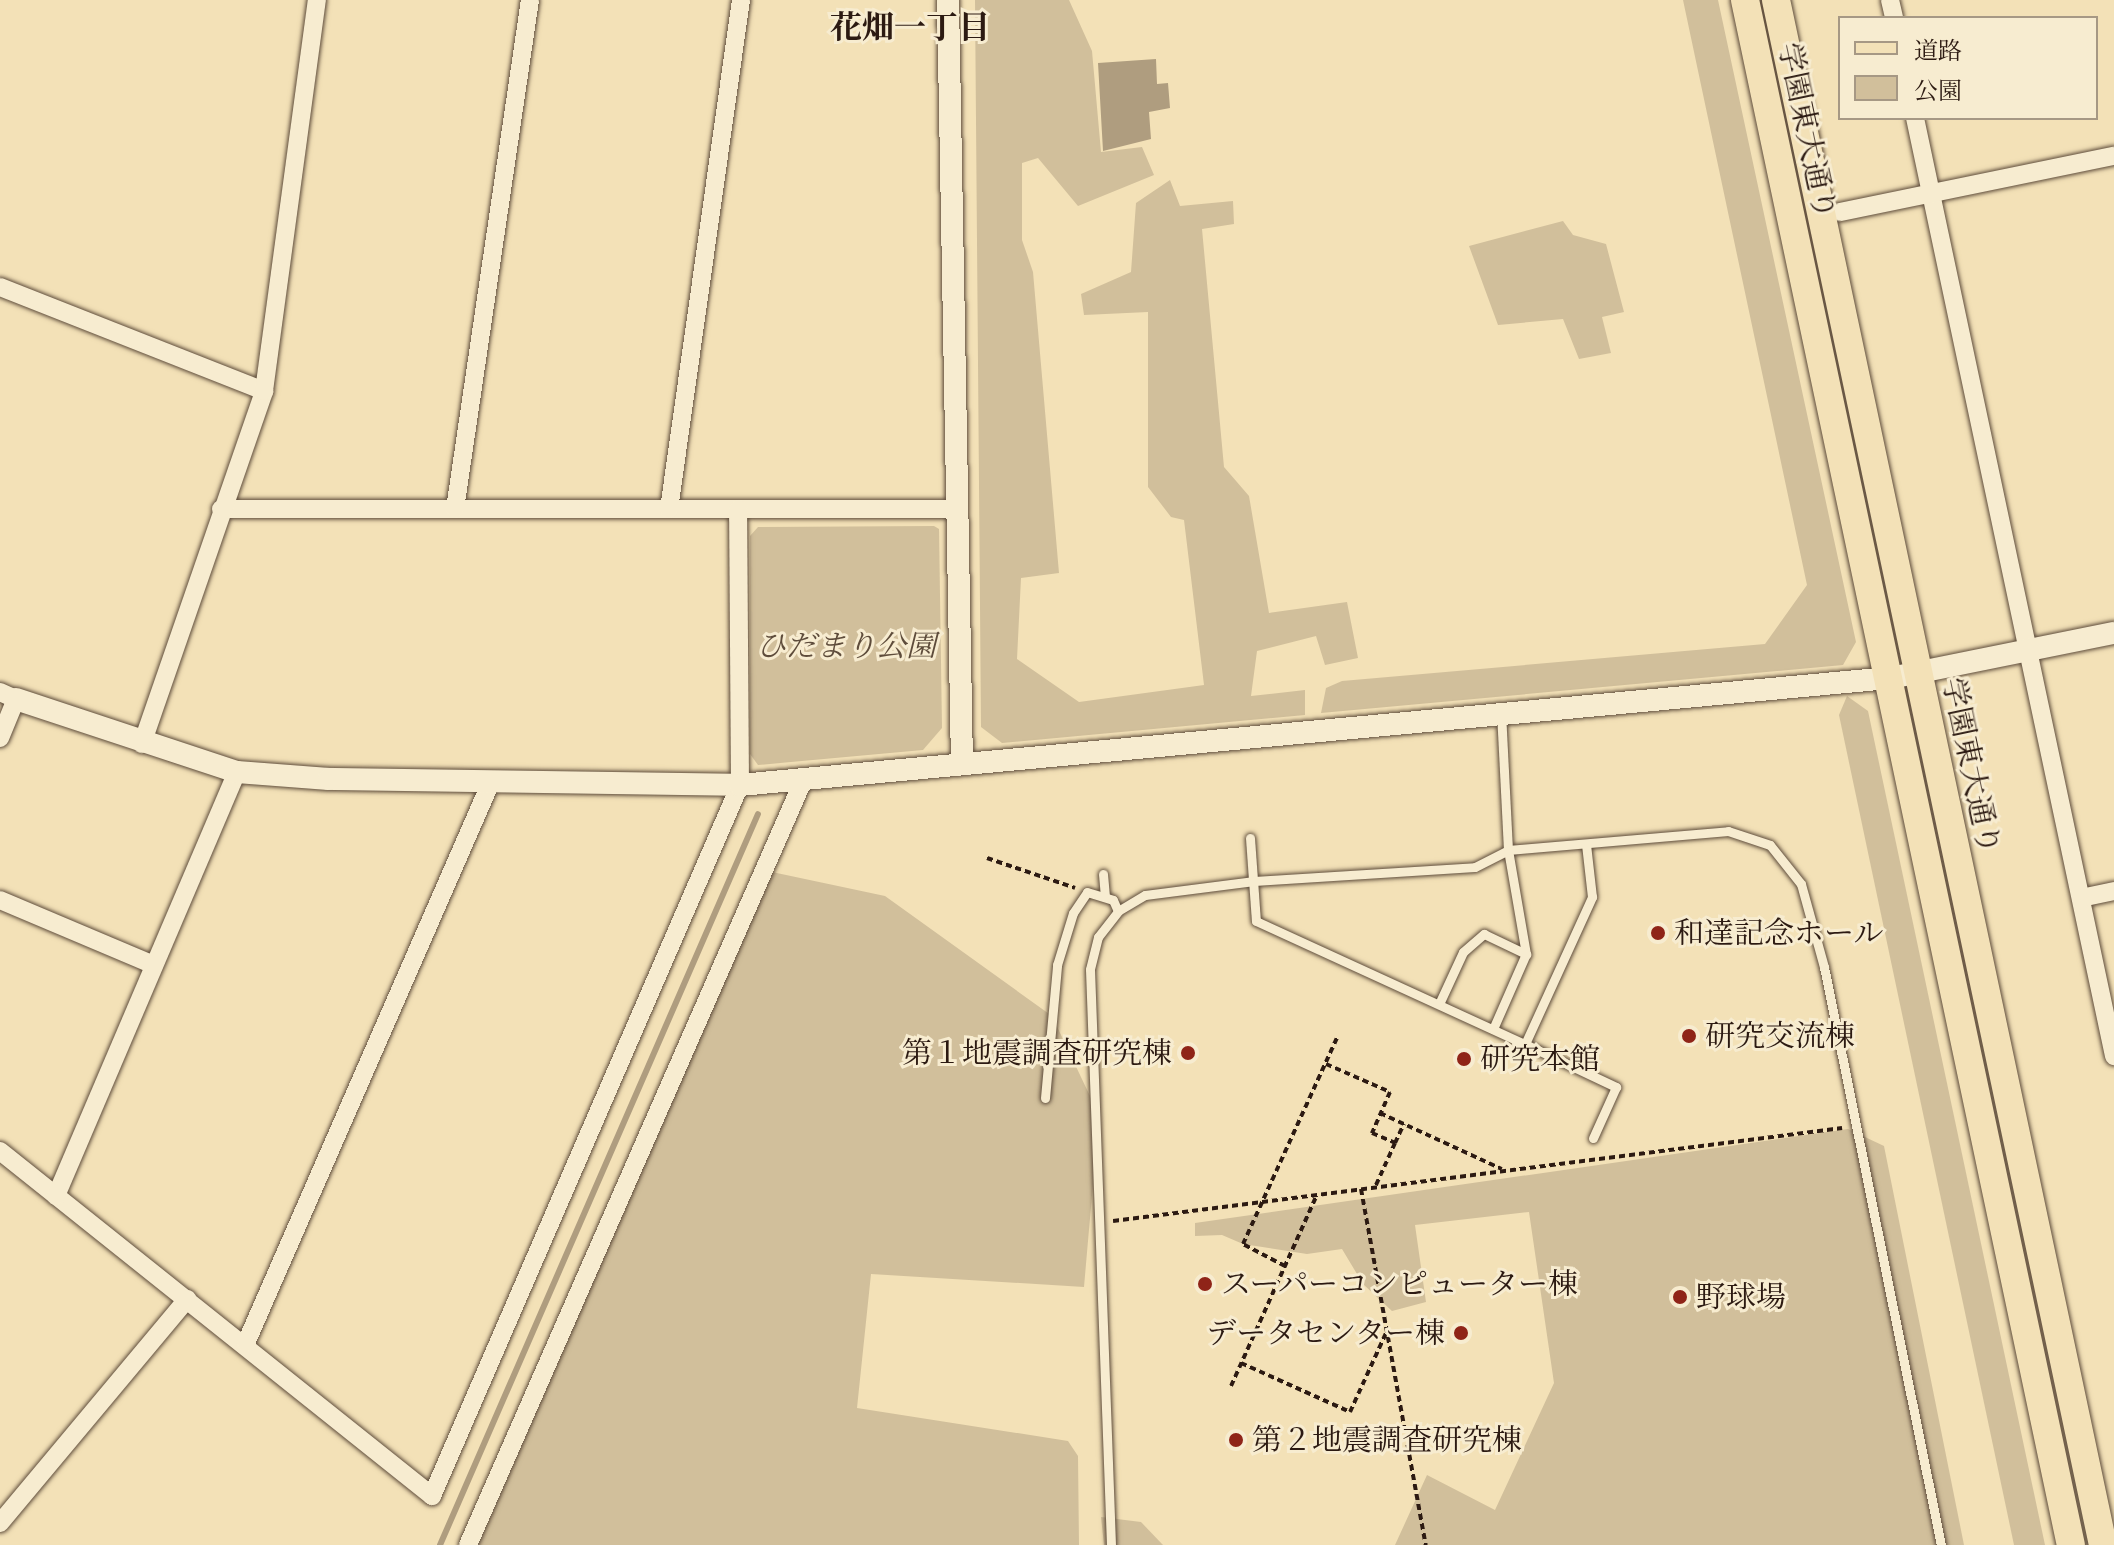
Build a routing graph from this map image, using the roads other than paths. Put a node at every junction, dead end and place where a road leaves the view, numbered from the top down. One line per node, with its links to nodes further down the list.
1 (317, 0): 12 (street)
2 (530, 0): 14 (street)
3 (741, 0): 15 (street)
4 (948, 0): 17 (street)
5 (1745, 0): 20 (main road, 学園東大通り)
6 (1776, 0): 20 (main road, 学園東大通り)
7 (1915, 120): 9 (street)
8 (2114, 156): 9 (street)
9 (1931, 193): 10 (street); 19 (street)
10 (1840, 212)
11 (0, 287): 12 (street)
12 (264, 391): 13 (street)
13 (221, 509): 14 (street); 24 (street)
14 (455, 509): 15 (street)
15 (669, 509): 16 (street)
16 (738, 509): 17 (street); 29 (street)
17 (955, 509): 25 (street)
18 (2114, 633): 19 (street)
19 (2028, 651): 20 (street); 37 (street)
20 (1904, 676): 22 (street); 52 (main road, 学園東大通り); 54 (main road, 学園東大通り)
21 (8, 696): 23 (street); 24 (street)
22 (1501, 714): 25 (street); 32 (lane)
23 (0, 738)
24 (142, 744): 26 (street)
25 (962, 762): 27 (street)
26 (237, 772): 28 (street); 41 (street)
27 (804, 779): 29 (street); 55 (street)
28 (491, 782): 29 (street); 51 (street)
29 (740, 785): 51 (street)
30 (1250, 838): 34 (lane)
31 (1586, 844): 32 (lane); 44 (lane); 57 (lane)
32 (1508, 850): 34 (lane); 40 (lane)
33 (1103, 874): 36 (lane)
34 (1254, 881): 39 (lane); 42 (lane)
35 (2114, 891): 37 (street)
36 (1105, 897): 39 (lane); 46 (lane)
37 (2081, 898): 45 (street)
38 (0, 900): 41 (street)
39 (1118, 911): 56 (lane)
40 (1526, 954): 42 (lane); 43 (lane)
41 (154, 965): 49 (street)
42 (1439, 1004): 43 (lane)
43 (1493, 1029): 44 (lane)
44 (1525, 1044): 47 (lane)
45 (2114, 1056)
46 (1045, 1098)
47 (1593, 1138)
48 (0, 1151): 49 (street)
49 (56, 1196): 50 (street)
50 (187, 1299): 51 (street); 53 (street)
51 (246, 1343)
52 (2105, 1512): 54 (street); 58 (main road, 学園東大通り)
53 (0, 1523)
54 (2068, 1533)
55 (468, 1545)
56 (1111, 1545)
57 (1941, 1545)
58 (2103, 1545)

